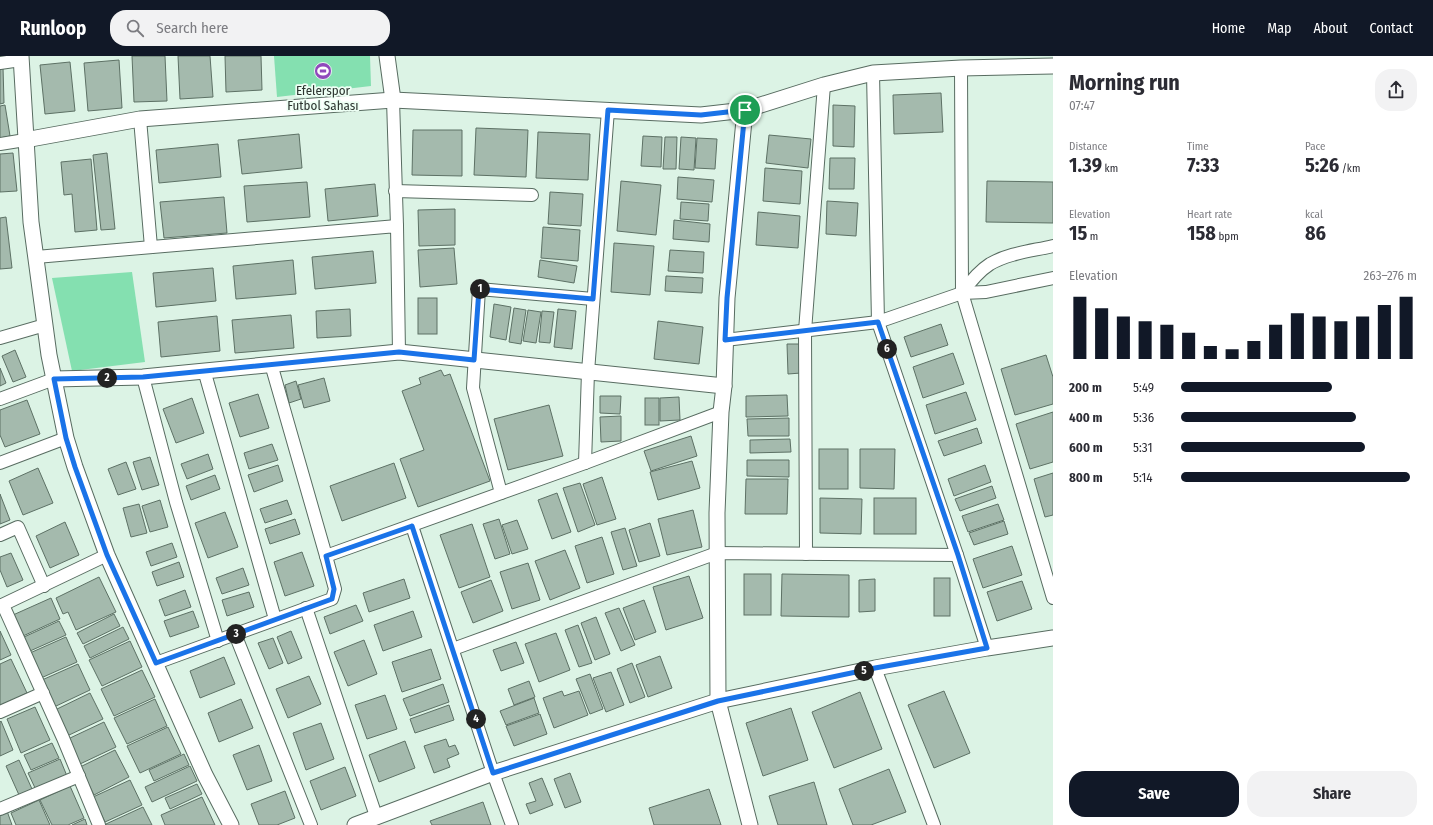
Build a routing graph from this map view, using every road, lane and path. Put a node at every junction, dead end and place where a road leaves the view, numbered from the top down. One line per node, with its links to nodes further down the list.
1 (387, 56): 8 (street)
2 (21, 58): 3 (street); 12 (street)
3 (0, 64)
4 (1053, 66): 5 (street)
5 (961, 68): 6 (street); 21 (street)
6 (873, 74): 7 (street); 23 (street)
7 (824, 85): 10 (street); 25 (street)
8 (392, 100): 9 (street); 11 (street); 14 (street)
9 (608, 110): 10 (street); 22 (street)
10 (745, 110): 27 (street)
11 (140, 119): 12 (street); 18 (street)
12 (25, 140): 13 (street); 19 (street)
13 (0, 144)
14 (395, 191): 15 (street); 16 (street)
15 (532, 195)
16 (397, 226): 18 (street); 28 (street)
17 (1053, 246): 21 (street)
18 (151, 247): 19 (street)
19 (36, 257): 24 (street)
20 (1053, 278): 21 (street)
21 (962, 293): 23 (street); 50 (street)
22 (593, 299): 29 (street); 32 (street)
23 (878, 322): 25 (street); 47 (street)
24 (45, 325): 26 (street); 34 (street)
25 (805, 331): 27 (street); 45 (street)
26 (0, 338)
27 (725, 340): 35 (street)
28 (399, 352): 29 (street); 30 (street)
29 (474, 360): 32 (street); 41 (street)
30 (271, 364): 31 (street); 48 (street)
31 (204, 370): 33 (street); 53 (street)
32 (588, 372): 35 (street); 40 (street)
33 (143, 377): 34 (street); 56 (street)
34 (54, 379): 36 (street); 38 (street)
35 (724, 386): 37 (street)
36 (0, 399)
37 (721, 412): 40 (street); 44 (street)
38 (66, 438): 39 (street); 46 (street)
39 (0, 463)
40 (585, 463): 41 (street)
41 (501, 493): 42 (street)
42 (412, 526): 48 (street); 58 (street)
43 (0, 535): 49 (street)
44 (718, 553): 45 (street); 58 (street); 62 (street)
45 (806, 554): 47 (street)
46 (107, 555): 49 (street); 59 (street)
47 (958, 555): 57 (street)
48 (326, 556): 52 (street)
49 (44, 586): 51 (street)
50 (1053, 598)
51 (1, 606): 61 (street)
52 (306, 608): 53 (street); 67 (street)
53 (275, 619): 54 (street)
54 (235, 634): 56 (street); 70 (street)
55 (1053, 638): 57 (street)
56 (218, 641): 59 (street)
57 (987, 648): 60 (street)
58 (453, 649): 64 (street)
59 (156, 663): 69 (street)
60 (875, 668): 62 (street); 74 (street)
61 (43, 693): 63 (street); 65 (street)
62 (718, 701): 64 (street); 73 (street)
63 (0, 712)
64 (493, 773): 67 (street); 72 (street)
65 (79, 776): 66 (street); 68 (street)
66 (0, 809)
67 (376, 816): 71 (street)
68 (99, 825)
69 (231, 825)
70 (311, 825)
71 (354, 825)
72 (512, 825)
73 (750, 825)
74 (934, 825)

